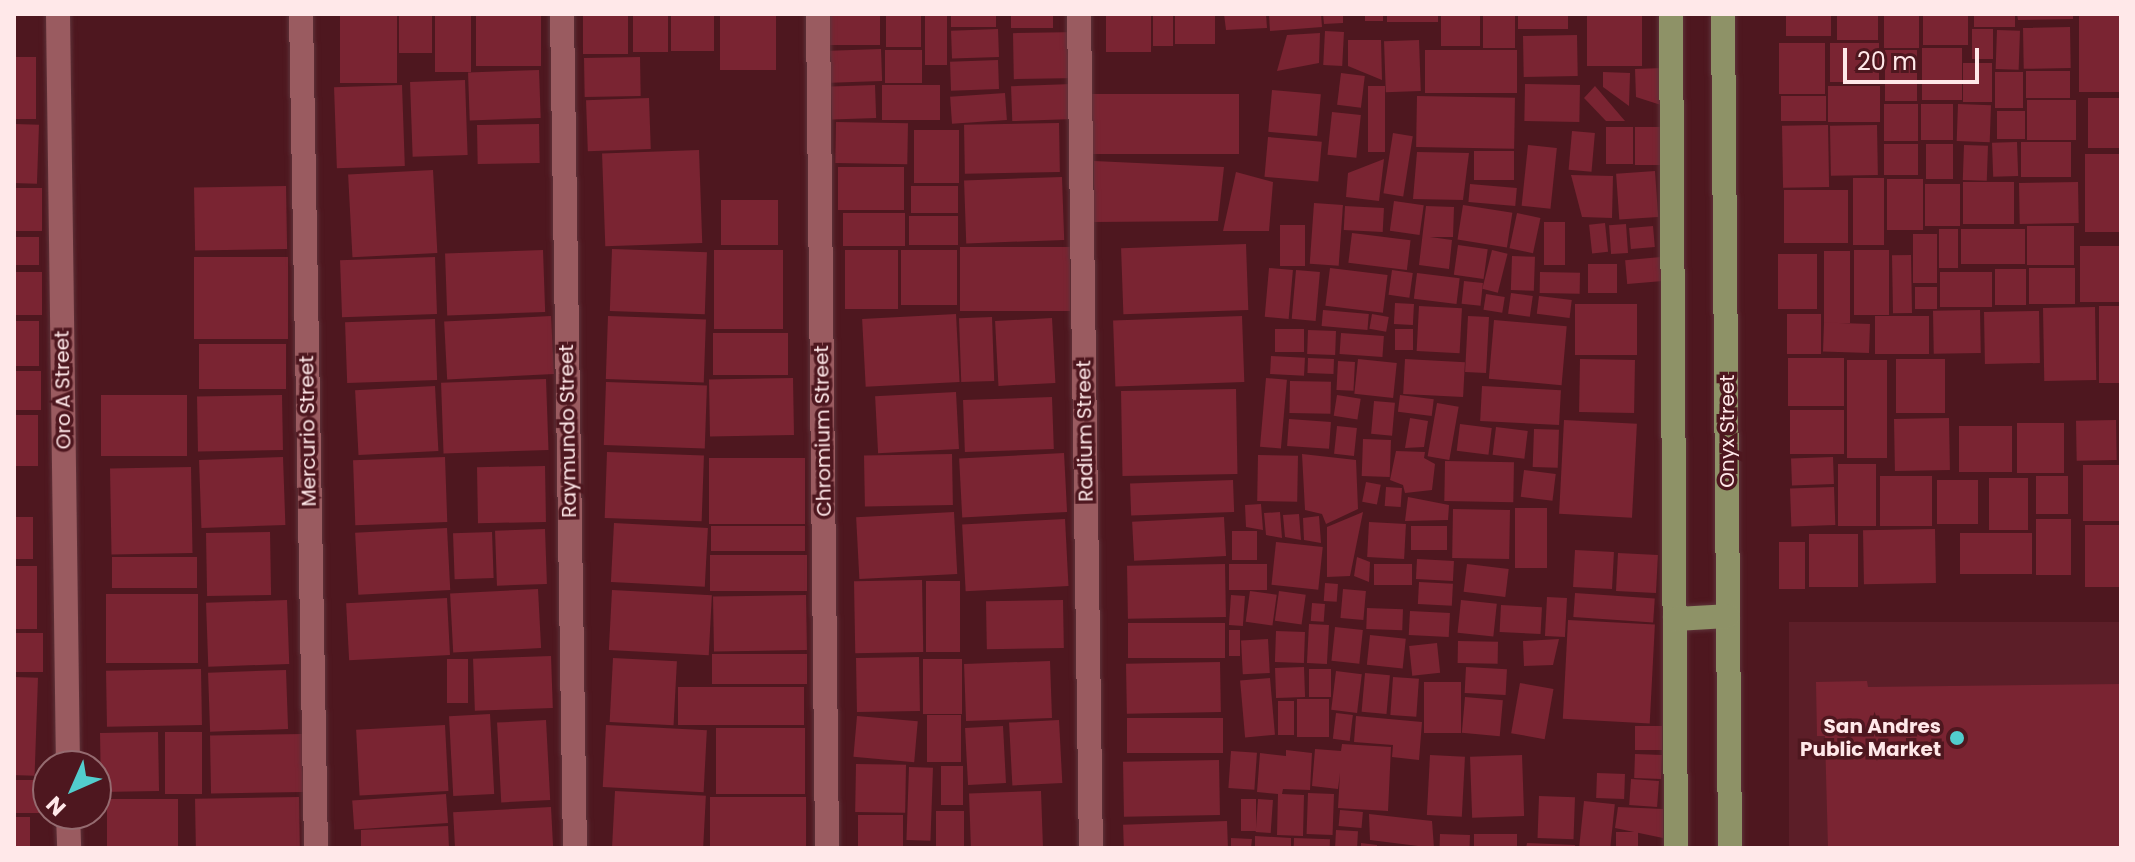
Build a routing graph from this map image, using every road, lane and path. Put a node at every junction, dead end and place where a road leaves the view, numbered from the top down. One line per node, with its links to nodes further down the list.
1 (58, 14): 10 (street, Oro A Street)
2 (301, 14): 11 (street, Mercurio Street)
3 (562, 14): 12 (street, Raymundo Street)
4 (818, 14): 13 (street, Chromium Street)
5 (1079, 14): 14 (street, Radium Street)
6 (1671, 14): 9 (main road)
7 (1723, 14): 8 (main road, Onyx Street)
8 (1728, 616): 9 (main road); 16 (main road, Onyx Street)
9 (1675, 619): 15 (main road)
10 (68, 750)
11 (316, 848)
12 (575, 848)
13 (827, 848)
14 (1091, 848)
15 (1676, 848)
16 (1730, 848)

